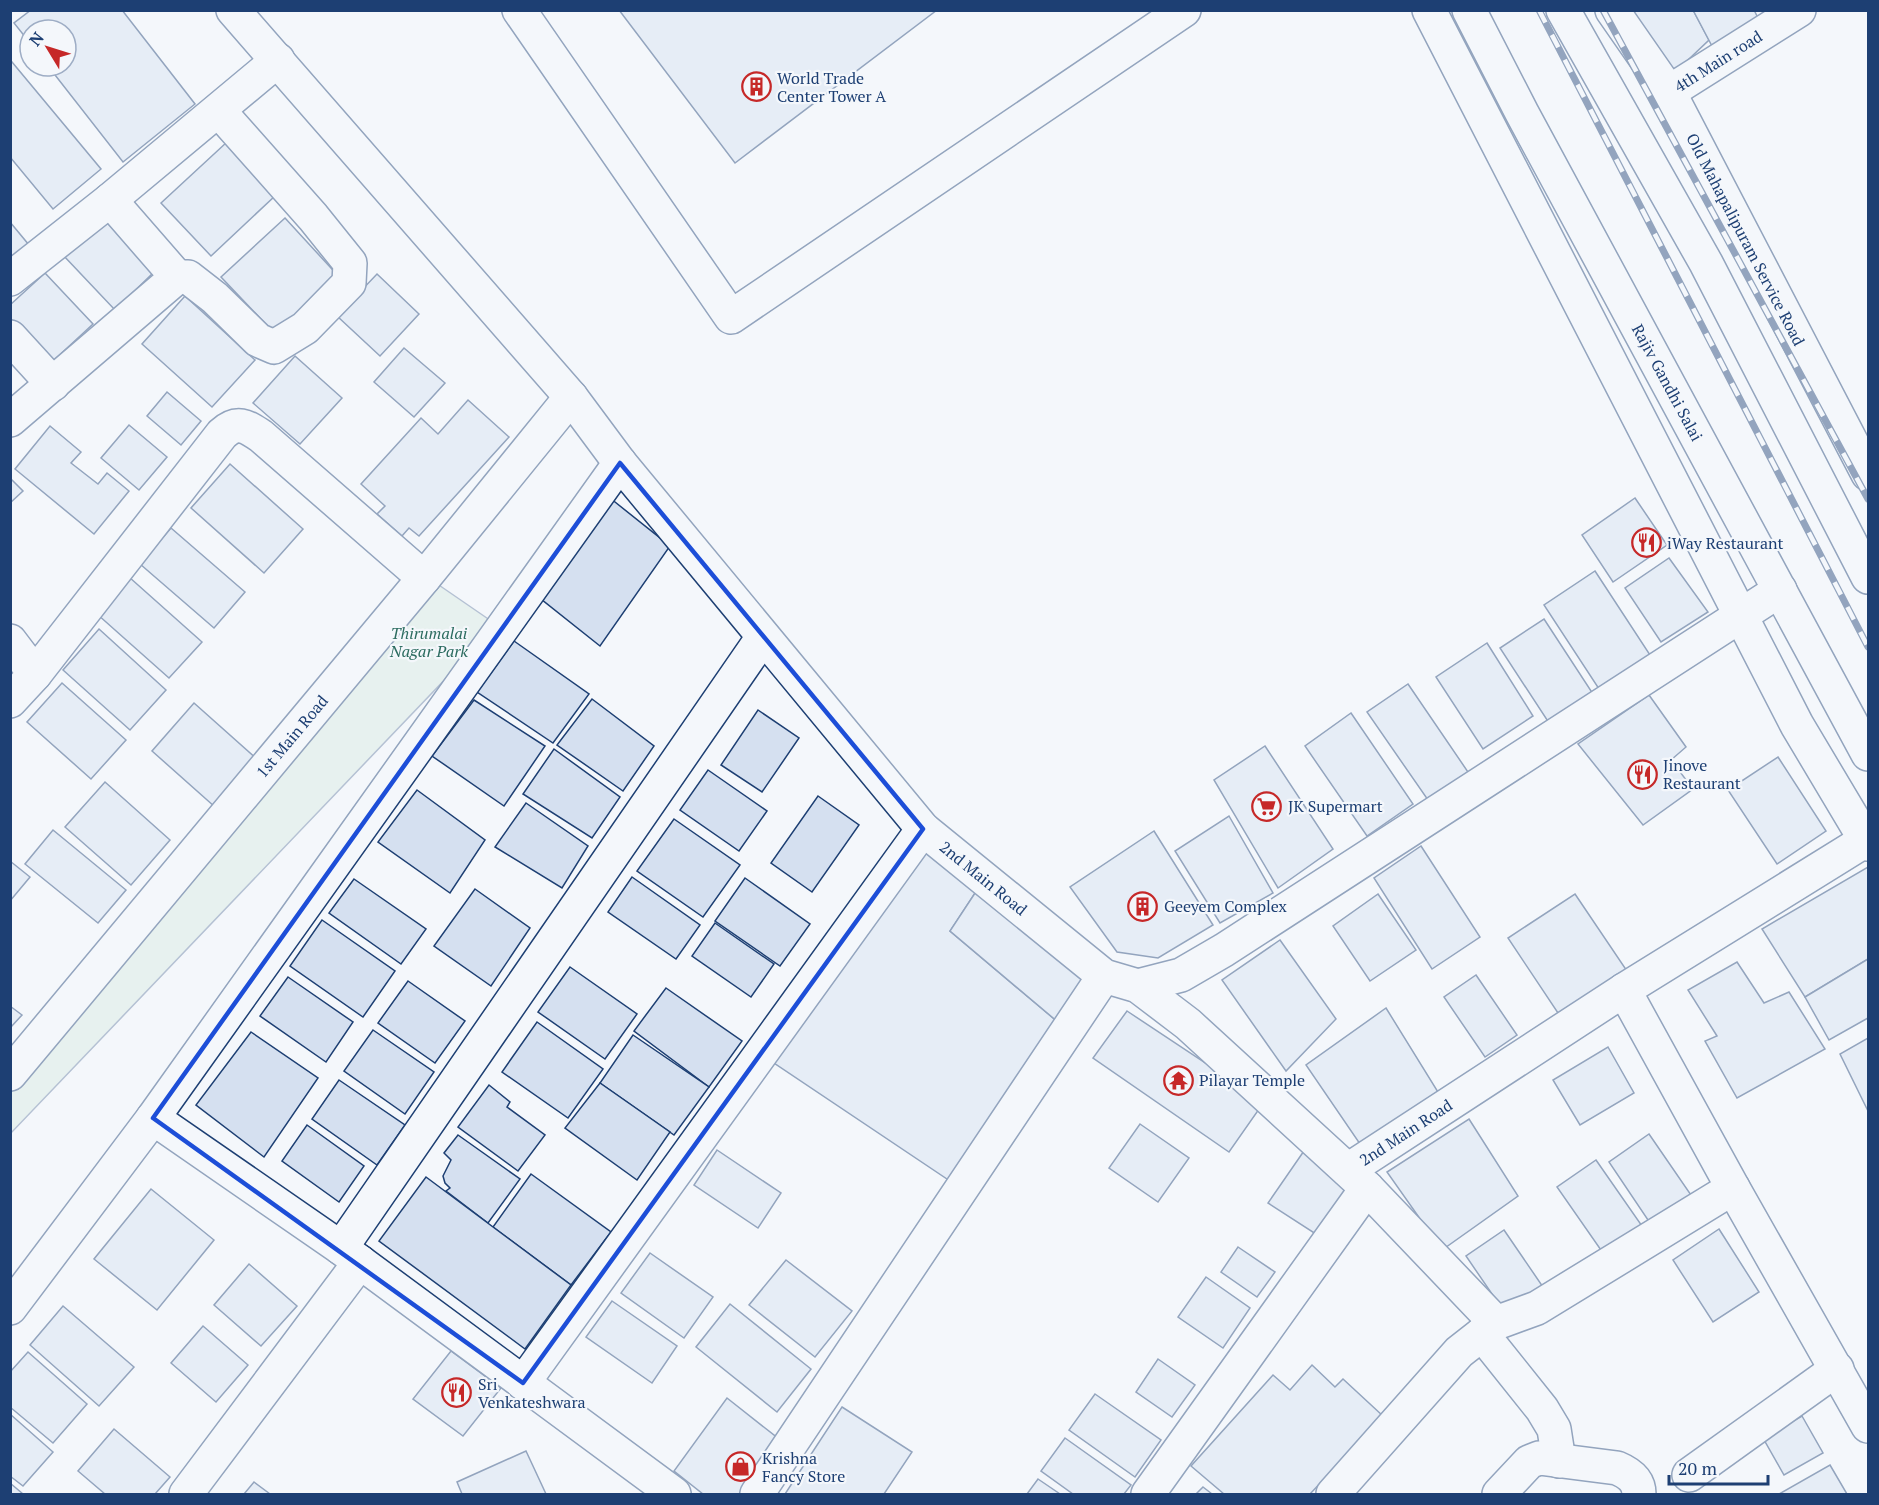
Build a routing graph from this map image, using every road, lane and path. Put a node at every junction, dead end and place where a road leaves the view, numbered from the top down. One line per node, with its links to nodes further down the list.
1 (233, 10): 9 (street, 2nd Main Road)
2 (519, 10): 3 (street)
3 (1184, 10)
4 (1429, 10): 24 (street)
5 (1468, 10): 23 (street, Rajiv Gandhi Salai)
6 (1563, 10): 21 (street)
7 (1612, 10): 10 (street, Old Mahapalipuram Service Road)
8 (1799, 10): 10 (street, 4th Main road)
9 (278, 60): 11 (street); 17 (street, 2nd Main Road)
10 (1669, 92): 20 (street, Old Mahapalipuram Service Road)
11 (219, 111): 12 (street); 13 (street)
12 (110, 200): 13 (street); 14 (street)
13 (177, 277): 16 (street)
14 (10, 279)
15 (10, 337): 16 (street)
16 (53, 384): 18 (street)
17 (571, 397): 19 (street, 2nd Main Road); 22 (street, 1st Main Road)
18 (10, 420)
19 (620, 463): 25 (street, 2nd Main Road); 36 (street)
20 (1869, 474)
21 (1869, 577)
22 (424, 578): 27 (street); 35 (street, 1st Main Road)
23 (1780, 590): 24 (street); 29 (street, Rajiv Gandhi Salai)
24 (1740, 616): 31 (street); 33 (street)
25 (763, 637): 30 (street, 2nd Main Road); 39 (street)
26 (10, 641): 27 (street)
27 (35, 674): 28 (street)
28 (10, 701)
29 (1869, 754)
30 (923, 829): 32 (street, 2nd Main Road); 43 (street)
31 (1867, 842): 34 (street, 2nd Main Road)
32 (1104, 976): 33 (street, 2nd Main Road); 49 (street)
33 (1138, 986): 37 (street, 2nd Main Road)
34 (1624, 990): 37 (street, 2nd Main Road); 38 (street)
35 (10, 1074)
36 (153, 1118): 39 (street); 40 (street)
37 (1358, 1179): 41 (street); 50 (street)
38 (1733, 1188): 41 (street); 42 (street)
39 (351, 1255): 43 (street); 47 (street)
40 (10, 1308)
41 (1489, 1329): 45 (street); 51 (street)
42 (1837, 1368): 44 (street); 46 (street)
43 (524, 1383): 48 (street)
44 (1869, 1426)
45 (1558, 1461): 52 (street); 53 (street)
46 (1689, 1475)
47 (186, 1494)
48 (674, 1494)
49 (757, 1494)
50 (1148, 1494)
51 (1333, 1494)
52 (1499, 1494)
53 (1639, 1494)

